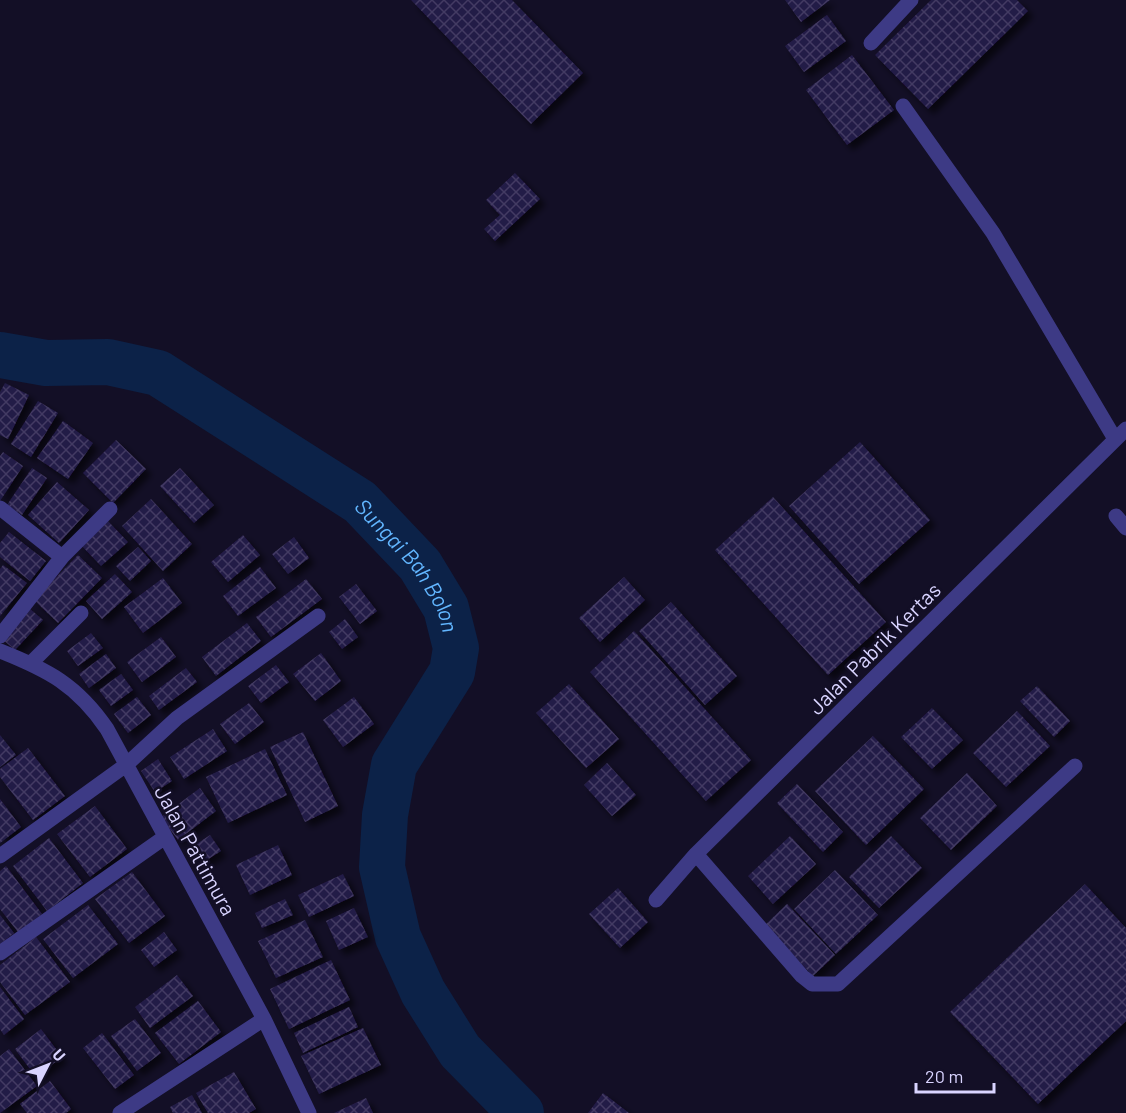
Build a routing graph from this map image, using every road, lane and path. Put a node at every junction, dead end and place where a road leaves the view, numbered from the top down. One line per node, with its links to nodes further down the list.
1 (911, 0): 2 (street)
2 (871, 43)
3 (903, 106): 4 (street)
4 (1121, 434): 16 (street, Jalan Pabrik Kertas)
5 (0, 508): 7 (street)
6 (110, 509): 7 (street)
7 (62, 557): 10 (street)
8 (81, 613): 12 (street)
9 (318, 616): 13 (street)
10 (0, 636)
11 (0, 651): 12 (street, Jalan Pattimura)
12 (31, 663): 13 (street, Jalan Pattimura)
13 (126, 765): 15 (street, Jalan Pattimura); 17 (street)
14 (1075, 766): 16 (street)
15 (165, 837): 19 (street); 20 (street, Jalan Pattimura)
16 (696, 854): 18 (street, Jalan Pabrik Kertas)
17 (0, 856)
18 (656, 900)
19 (0, 953)
20 (264, 1019): 21 (street); 22 (street, Jalan Pattimura)
21 (120, 1113)
22 (309, 1113)

